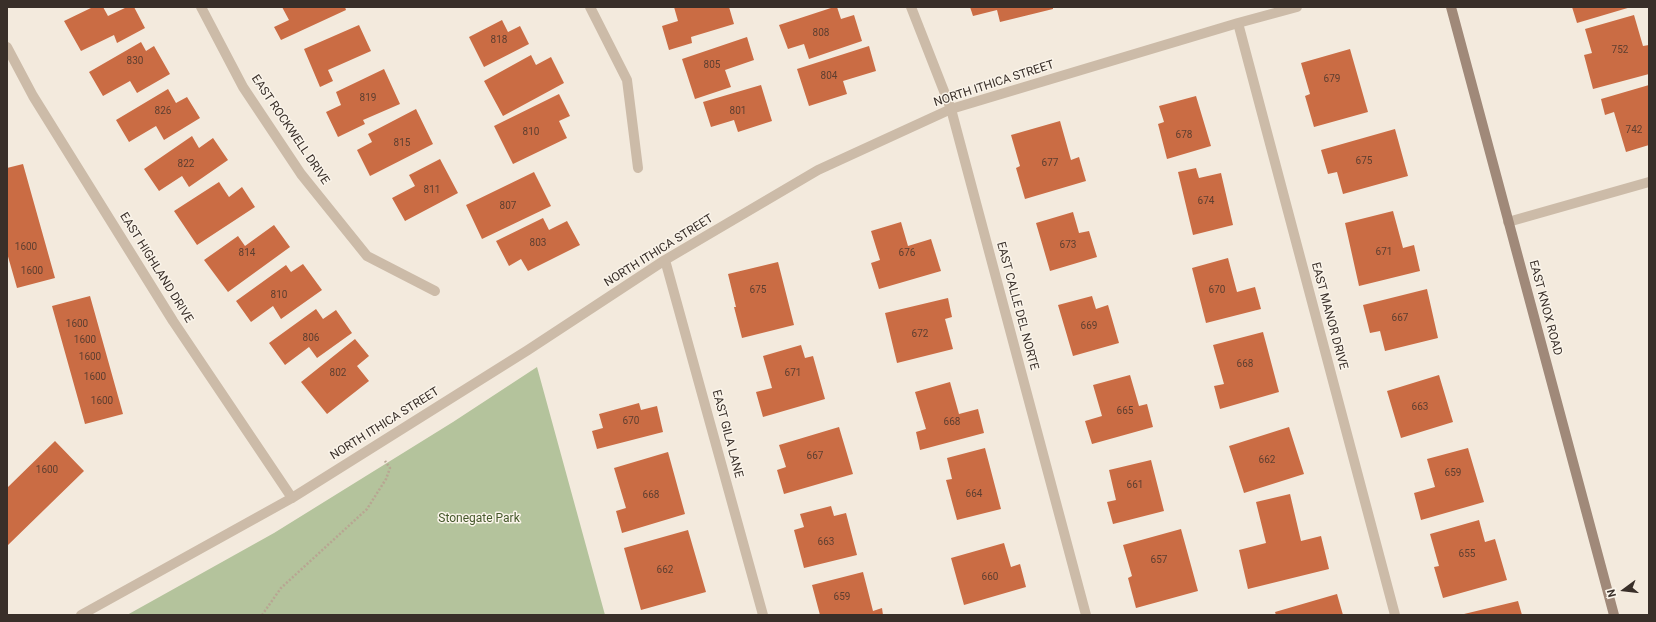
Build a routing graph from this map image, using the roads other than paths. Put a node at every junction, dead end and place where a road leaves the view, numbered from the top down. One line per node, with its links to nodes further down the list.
1 (201, 7): 13 (street, EAST ROCKWELL DRIVE)
2 (590, 7): 9 (street)
3 (911, 7): 8 (street, EAST CALLE DEL NORTE)
4 (1296, 7): 6 (street, NORTH ITHICA STREET)
5 (1451, 7): 11 (street, EAST KNOX ROAD)
6 (1238, 23): 8 (street, NORTH ITHICA STREET); 18 (street, EAST MANOR DRIVE)
7 (7, 47): 14 (street, EAST HIGHLAND DRIVE)
8 (951, 109): 12 (street, NORTH ITHICA STREET); 17 (street, EAST CALLE DEL NORTE)
9 (638, 168)
10 (1649, 182): 11 (street)
11 (1508, 222): 19 (street, EAST KNOX ROAD)
12 (666, 260): 14 (street, NORTH ITHICA STREET); 16 (street, EAST GILA LANE)
13 (435, 291)
14 (292, 498): 15 (street, NORTH ITHICA STREET)
15 (81, 615)
16 (763, 615)
17 (1086, 615)
18 (1395, 615)
19 (1614, 615)

